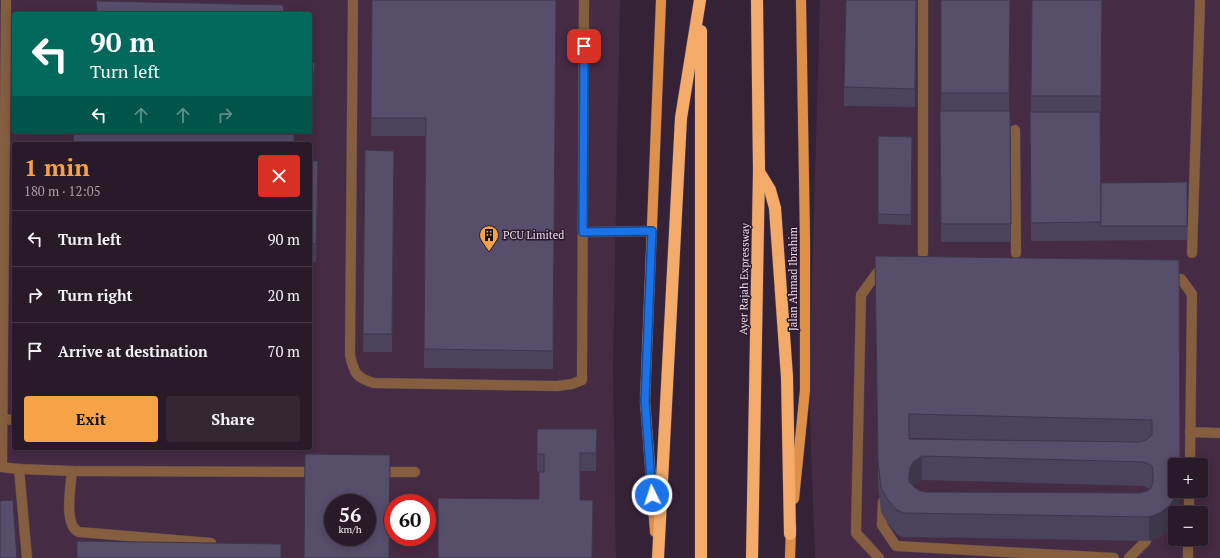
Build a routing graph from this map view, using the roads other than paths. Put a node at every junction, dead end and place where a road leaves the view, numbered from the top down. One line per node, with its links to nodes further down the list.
1 (6, 0): 10 (street)
2 (353, 0): 14 (street)
3 (584, 0): 14 (street)
4 (660, 0): 13 (main road)
5 (700, 0): 37 (highway); 38 (highway)
6 (757, 0): 12 (highway, Ayer Rajah Expressway)
7 (801, 0): 33 (main road, Jalan Ahmad Ibrahim)
8 (923, 0): 15 (street)
9 (1200, 0): 17 (street)
10 (10, 14): 20 (street)
11 (1015, 130): 16 (street)
12 (759, 171): 33 (highway); 39 (highway, Ayer Rajah Expressway)
13 (652, 231): 14 (street); 37 (main road)
14 (583, 232)
15 (923, 253)
16 (1016, 253)
17 (1192, 253)
18 (900, 273): 41 (street)
19 (1158, 279): 22 (street)
20 (2, 419): 21 (street); 25 (street)
21 (12, 420)
22 (1190, 432): 23 (street); 24 (street)
23 (1220, 433)
24 (1190, 458)
25 (1, 466): 26 (street)
26 (19, 469): 27 (street); 36 (street)
27 (72, 471): 28 (street); 34 (street)
28 (327, 472)
29 (367, 472): 30 (street)
30 (415, 472)
31 (883, 494): 42 (street)
32 (1147, 520): 43 (street)
33 (790, 534): 40 (main road, Jalan Ahmad Ibrahim)
34 (211, 543)
35 (1188, 546): 44 (street)
36 (27, 558)
37 (657, 558)
38 (701, 558)
39 (752, 558)
40 (790, 558)
41 (879, 558)
42 (1114, 558)
43 (1129, 558)
44 (1188, 558)

